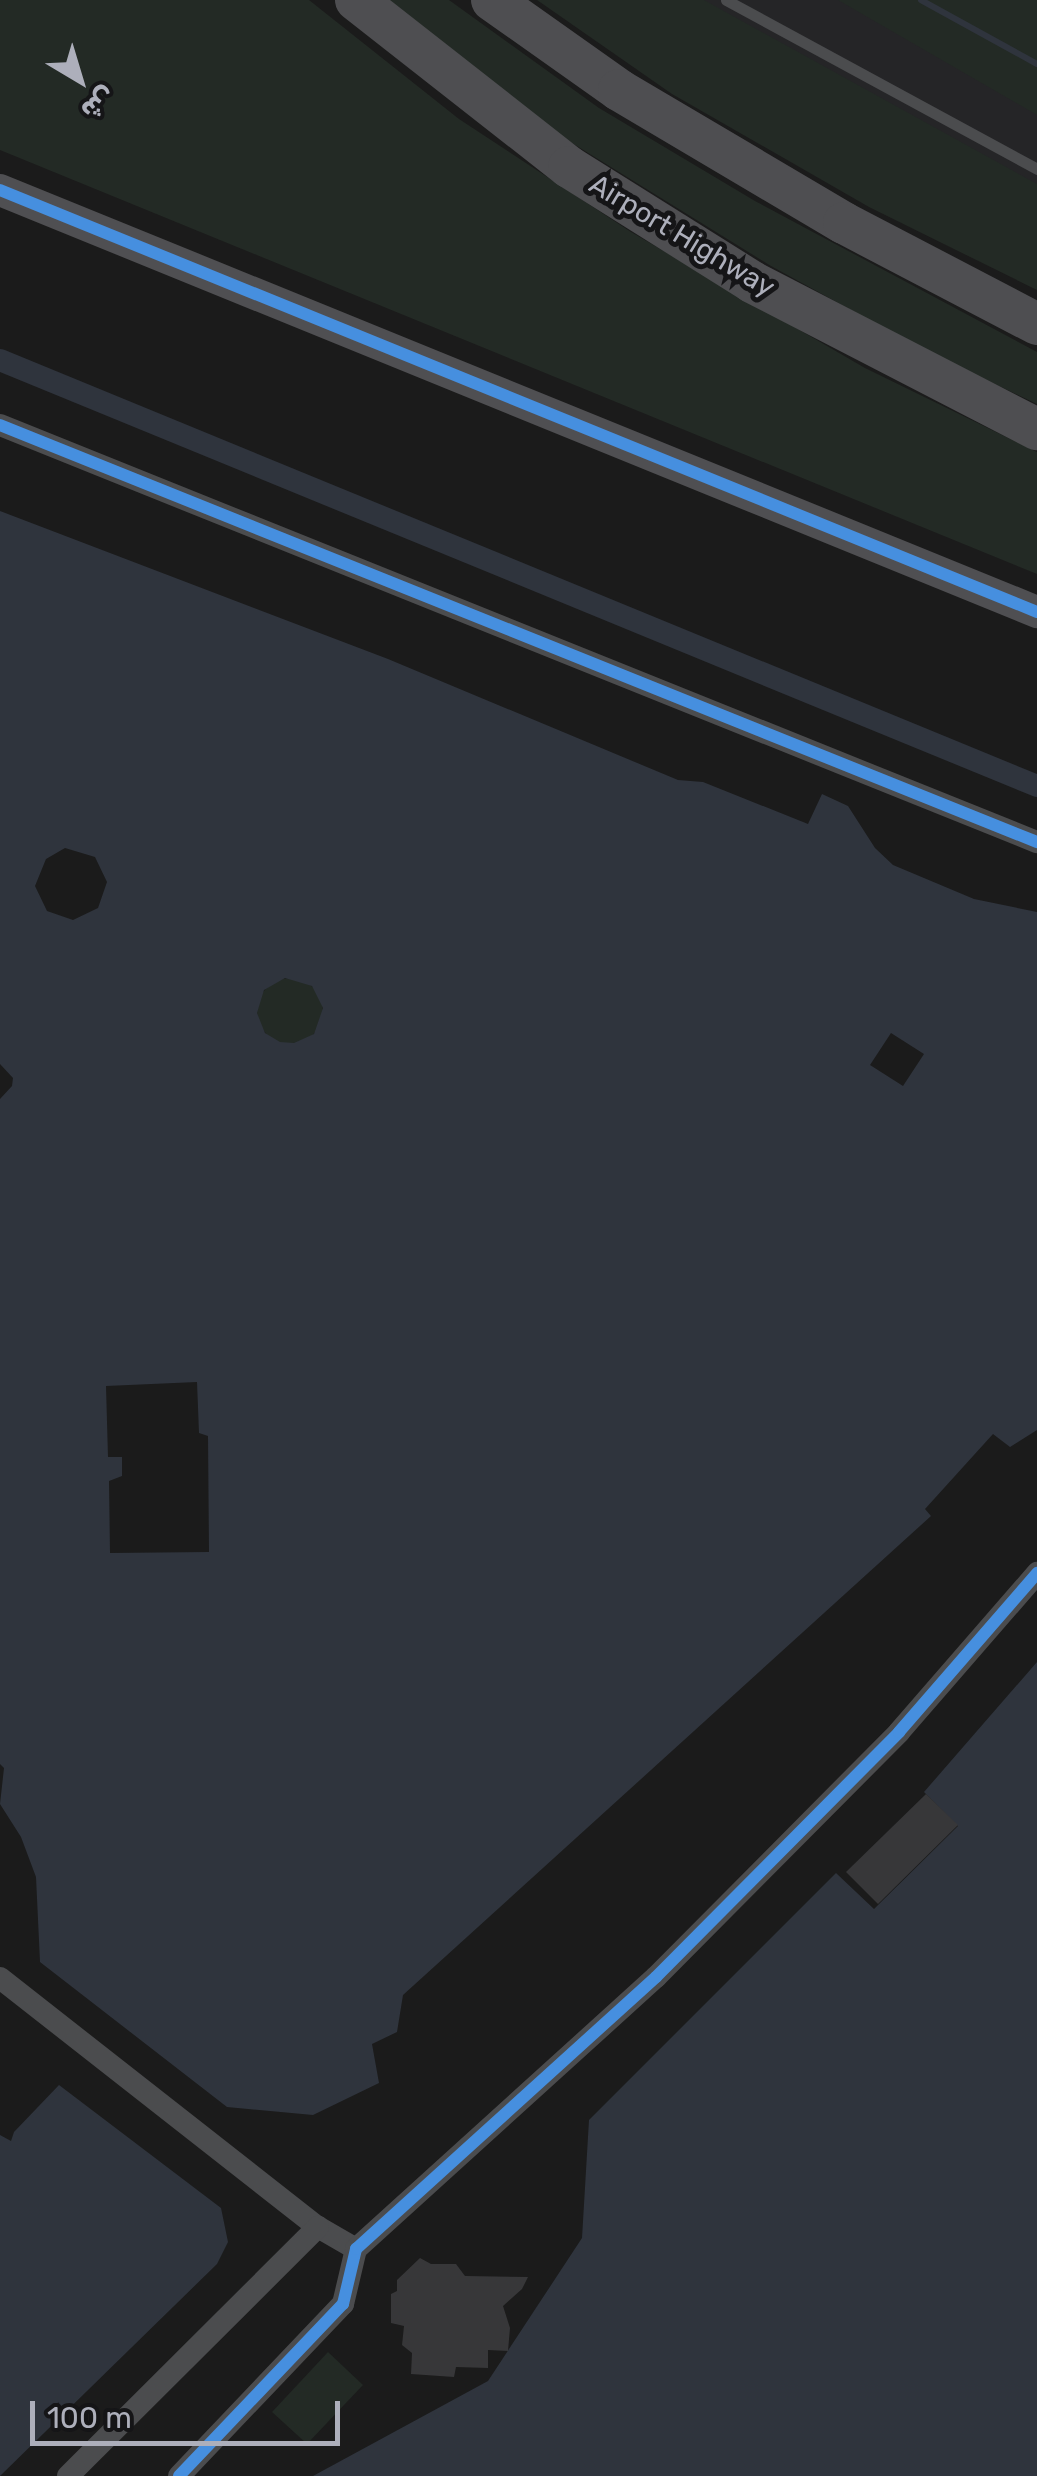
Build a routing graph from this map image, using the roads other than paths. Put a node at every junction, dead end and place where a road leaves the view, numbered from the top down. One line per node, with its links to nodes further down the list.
1 (356, 0): 8 (highway, Airport Highway)
2 (492, 0): 6 (highway)
3 (726, 0): 4 (lane)
4 (1037, 169)
5 (0, 190): 9 (street)
6 (1037, 324)
7 (0, 424): 10 (street)
8 (1037, 429)
9 (1037, 612)
10 (1037, 842)
11 (1037, 1572): 14 (street)
12 (0, 1978): 13 (street)
13 (318, 2227): 14 (street); 15 (street)
14 (356, 2249): 16 (street)
15 (68, 2476)
16 (178, 2476)

